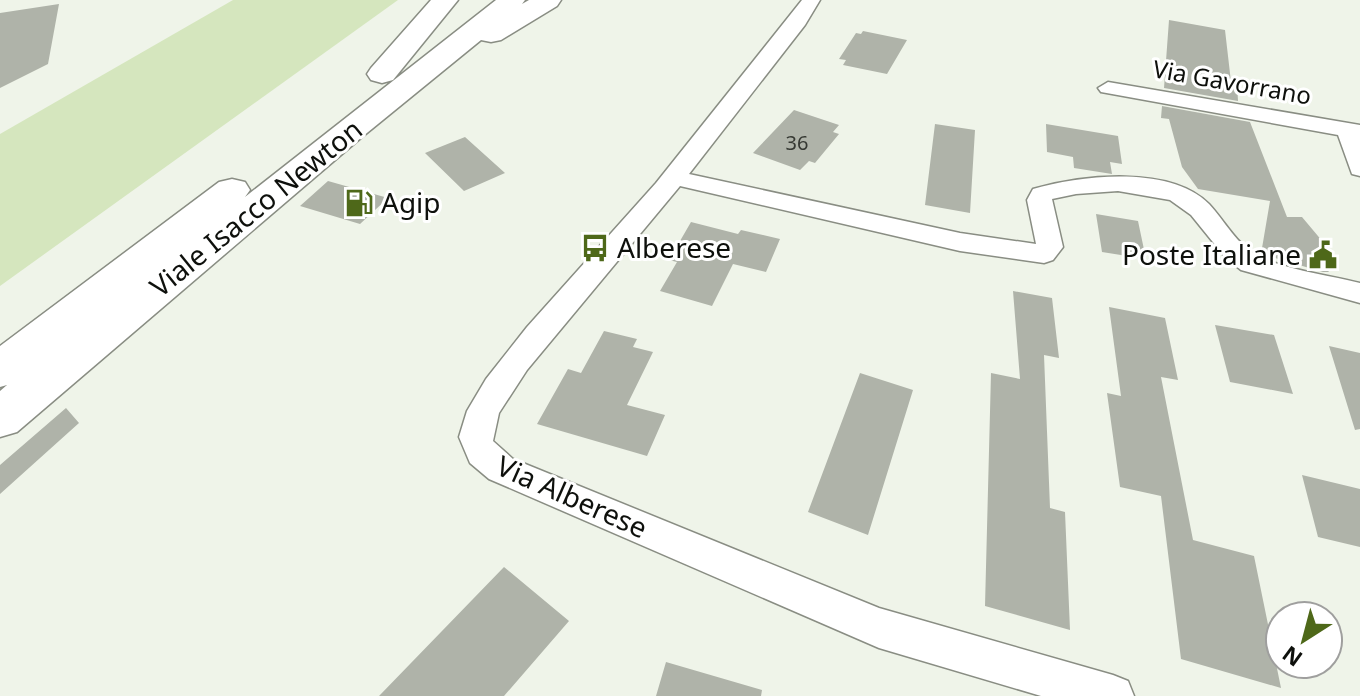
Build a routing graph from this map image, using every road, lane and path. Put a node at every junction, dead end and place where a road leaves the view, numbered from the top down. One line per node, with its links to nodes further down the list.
1 (445, 0): 6 (highway)
2 (478, 0): 6 (highway, Viale Isacco Newton)
3 (512, 0): 6 (highway, Viale Isacco Newton)
4 (548, 0): 6 (highway)
5 (811, 0): 10 (street, Via Alberese)
6 (400, 76): 12 (highway, Viale Isacco Newton); 13 (highway, Viale Isacco Newton)
7 (1108, 88): 8 (street, Via Gavorrano)
8 (1354, 131): 9 (street)
9 (1360, 169)
10 (672, 177): 11 (street); 14 (street, Via Alberese)
11 (1360, 293)
12 (0, 370)
13 (0, 418)
14 (1113, 696)

